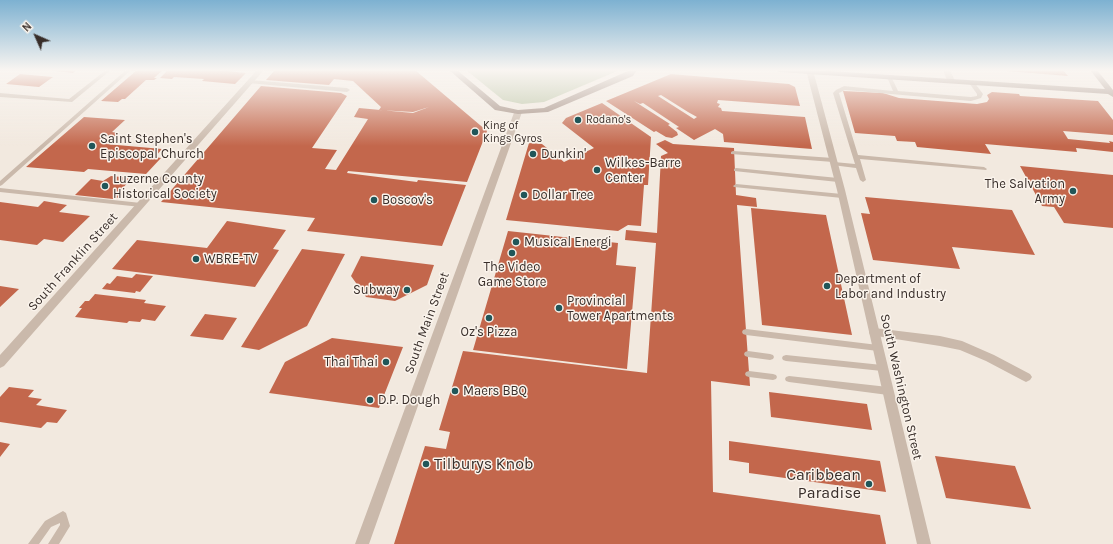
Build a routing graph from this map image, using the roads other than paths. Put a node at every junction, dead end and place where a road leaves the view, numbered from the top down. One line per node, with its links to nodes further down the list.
1 (5, 95): 2 (lane)
2 (77, 95)
3 (100, 95): 20 (lane)
4 (238, 95): 24 (street, South Franklin Street)
5 (483, 95): 11 (main road)
6 (580, 95): 11 (main road)
7 (816, 95): 14 (street, South Washington Street)
8 (837, 95): 13 (lane)
9 (932, 95): 10 (lane)
10 (980, 95)
11 (518, 112): 40 (street, South Main Street)
12 (733, 153): 14 (lane)
13 (856, 158): 15 (lane); 16 (lane)
14 (834, 162): 15 (lane); 18 (street, South Washington Street)
15 (859, 166): 19 (lane)
16 (984, 169)
17 (736, 170): 18 (lane)
18 (838, 180): 23 (street, South Washington Street)
19 (863, 180)
20 (0, 184)
21 (736, 186): 23 (lane)
22 (0, 190): 24 (lane)
23 (842, 196): 26 (street, South Washington Street)
24 (141, 205): 31 (street, South Franklin Street)
25 (746, 332): 27 (lane)
26 (874, 332): 27 (street, South Washington Street); 35 (street)
27 (878, 348): 32 (street, South Washington Street)
28 (748, 354): 29 (lane)
29 (770, 357)
30 (786, 358): 32 (lane)
31 (0, 363)
32 (882, 368): 37 (street, South Washington Street)
33 (749, 374): 34 (lane)
34 (773, 376)
35 (1026, 377)
36 (789, 378): 37 (lane)
37 (888, 391): 41 (street, South Washington Street)
38 (33, 544): 39 (lane)
39 (53, 544)
40 (362, 544)
41 (924, 544)

